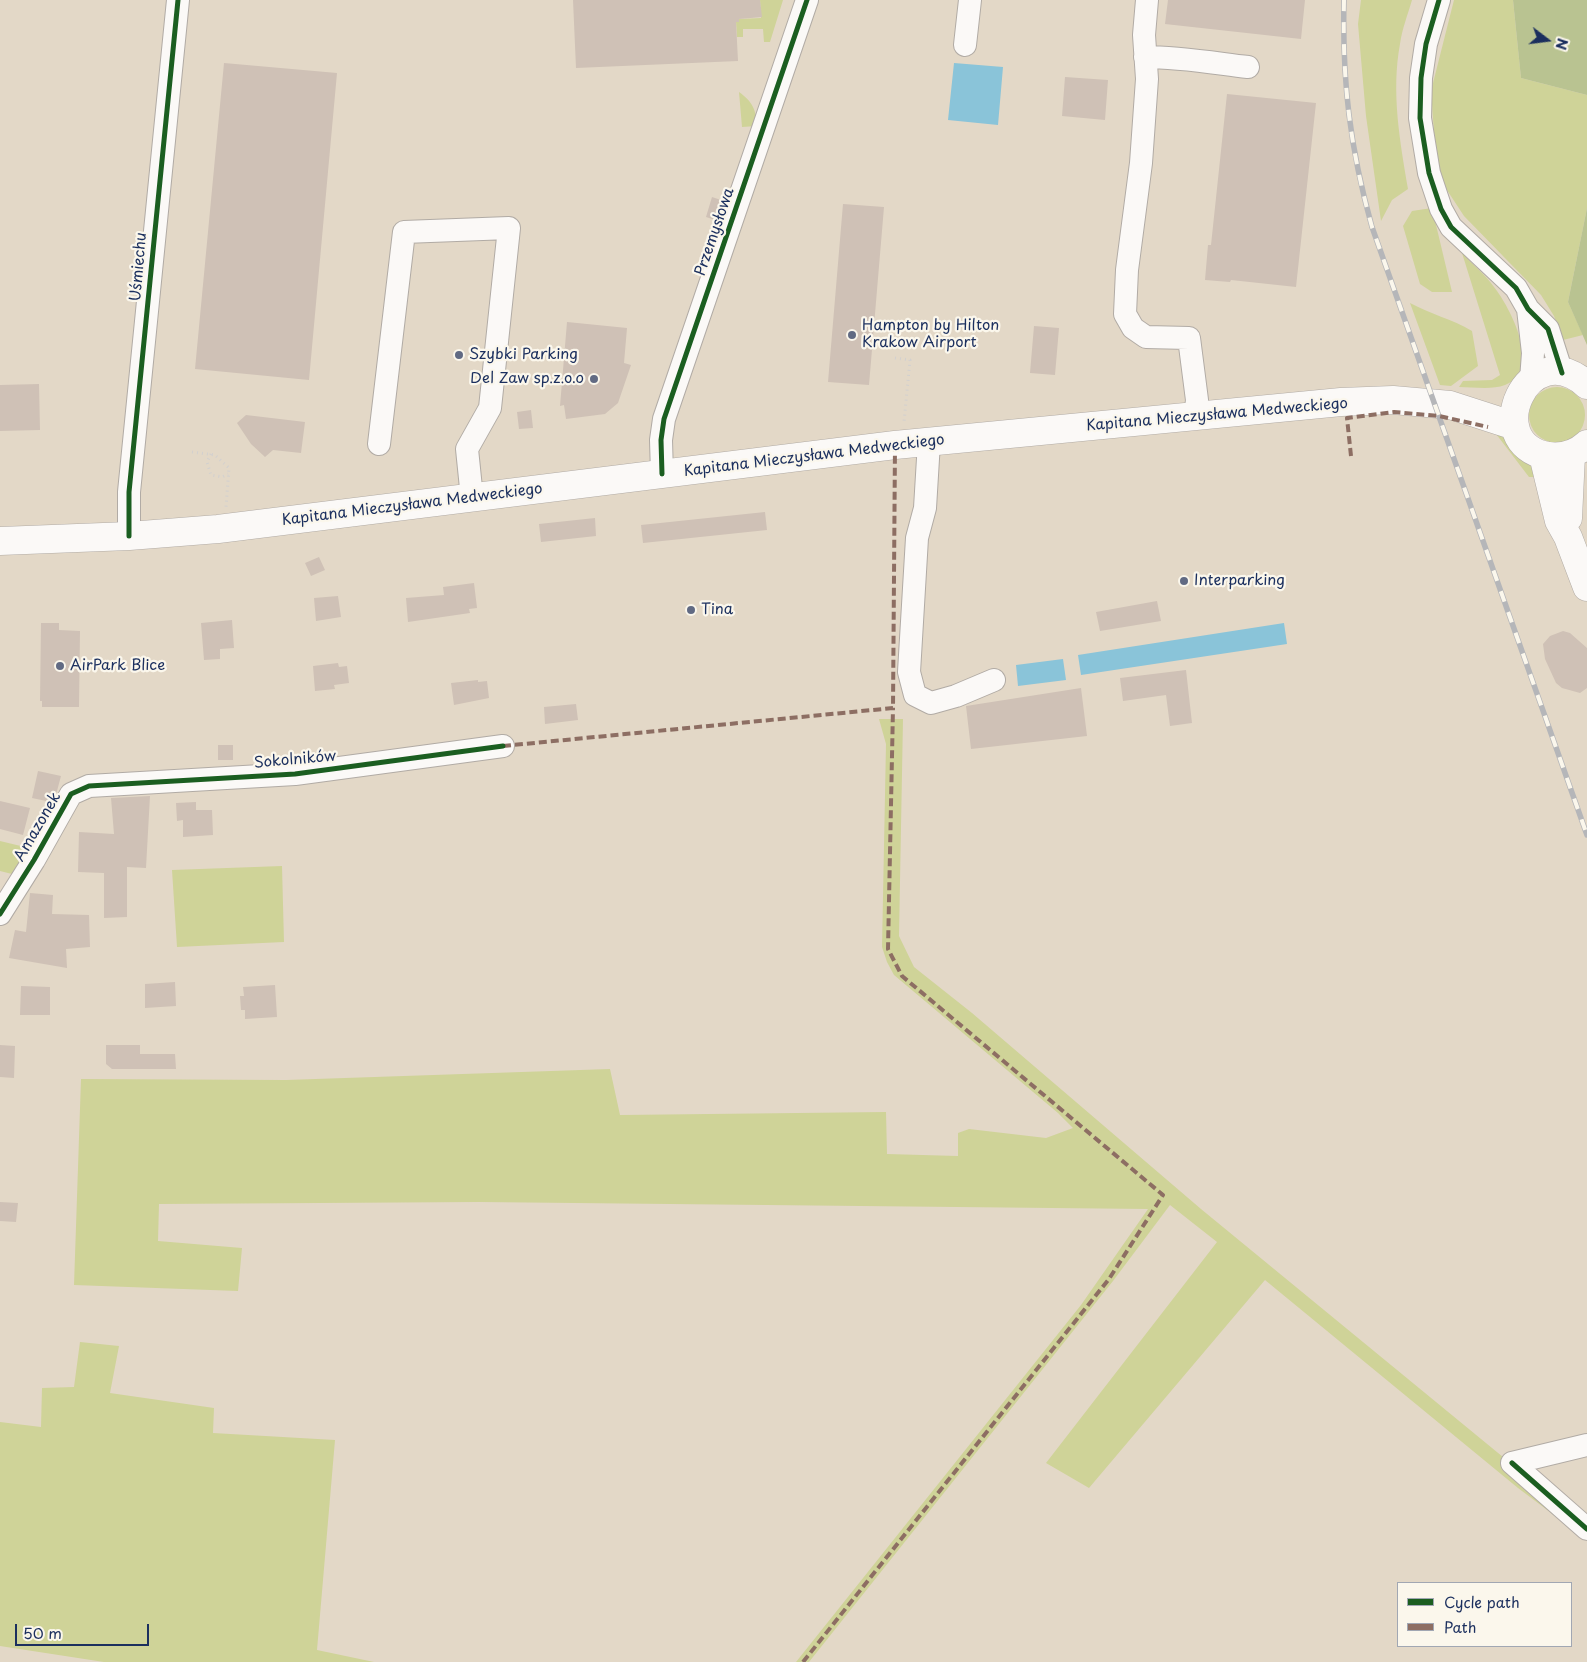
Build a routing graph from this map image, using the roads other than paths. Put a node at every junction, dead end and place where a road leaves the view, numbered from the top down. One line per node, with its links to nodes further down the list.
1 (178, 0): 22 (street, Uśmiechu)
2 (807, 0): 20 (street, Przemysłowa)
3 (970, 0): 6 (street)
4 (1148, 0): 7 (street)
5 (1439, 0): 9 (street)
6 (966, 45)
7 (1145, 57): 8 (street); 14 (street)
8 (1248, 67)
9 (1528, 309): 10 (street); 12 (street)
10 (1562, 373): 11 (main road); 12 (main road, Kapitana Mieczysława Medweckiego)
11 (1587, 385)
12 (1525, 388): 13 (main road, Kapitana Mieczysława Medweckiego); 15 (main road)
13 (1450, 405): 14 (main road, Kapitana Mieczysława Medweckiego); 15 (main road, Kapitana Mieczysława Medweckiego)
14 (1195, 418): 16 (main road, Kapitana Mieczysława Medweckiego)
15 (1515, 426): 19 (main road)
16 (929, 442): 20 (main road, Kapitana Mieczysława Medweckiego); 26 (street)
17 (379, 444): 21 (street)
18 (1579, 449): 19 (main road); 23 (main road)
19 (1543, 455): 23 (main road)
20 (662, 474): 21 (main road, Kapitana Mieczysława Medweckiego)
21 (472, 498): 22 (main road, Kapitana Mieczysława Medweckiego)
22 (129, 536): 24 (main road, Kapitana Mieczysława Medweckiego)
23 (1568, 537): 25 (main road)
24 (0, 541)
25 (1587, 587)
26 (994, 680)
27 (503, 746): 28 (street, Sokolników)
28 (88, 786): 29 (street, Amazonek)
29 (0, 914)
30 (1587, 1445): 31 (street)
31 (1587, 1529)

